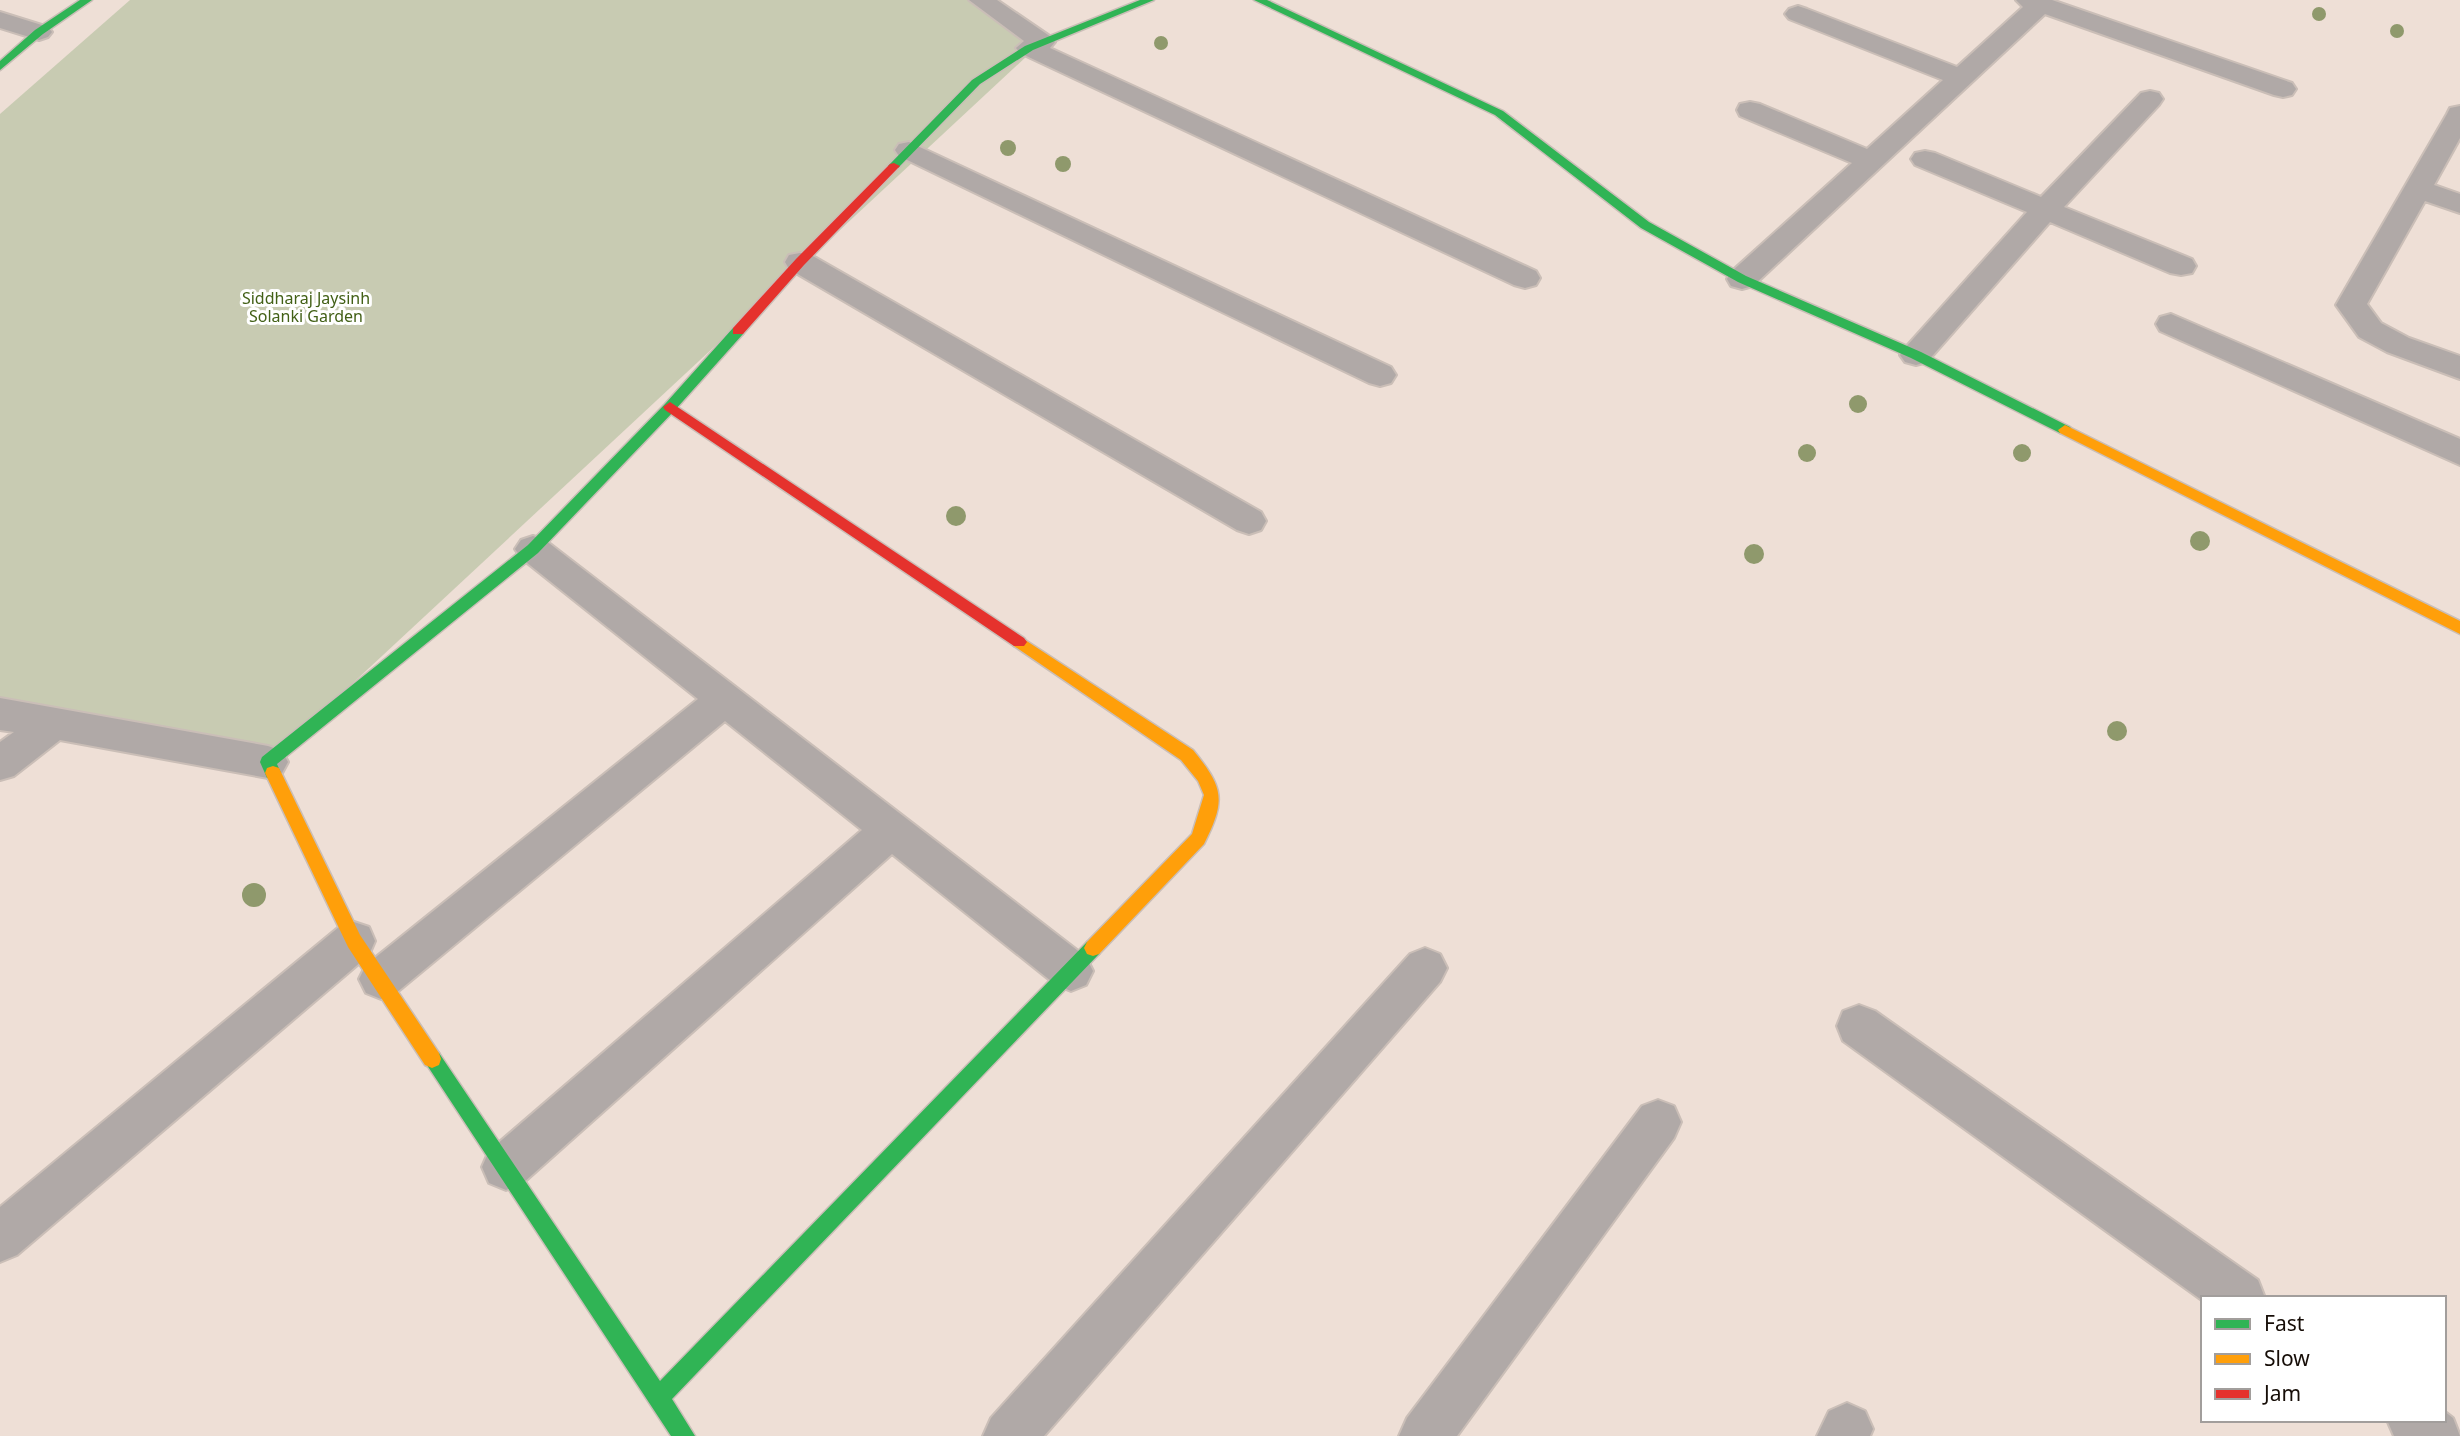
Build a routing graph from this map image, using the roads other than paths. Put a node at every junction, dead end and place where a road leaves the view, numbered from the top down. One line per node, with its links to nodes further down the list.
1 (87, 0): 8 (street)
2 (981, 0): 9 (street)
3 (1259, 0): 25 (street)
4 (2034, 2): 11 (street); 12 (street)
5 (1131, 3): 9 (street)
6 (1798, 14): 11 (street)
7 (0, 20): 8 (street)
8 (39, 32): 10 (street)
9 (1036, 45): 16 (street); 24 (street)
10 (0, 67)
11 (1962, 78): 18 (street)
12 (2283, 89)
13 (2150, 99): 21 (street)
14 (1749, 110): 18 (street)
15 (2460, 114): 19 (street)
16 (909, 150): 22 (street); 29 (street)
17 (1925, 159): 21 (street)
18 (1871, 161): 25 (street)
19 (2417, 188): 20 (street); 28 (street)
20 (2460, 204)
21 (2045, 210): 23 (street); 27 (street)
22 (800, 262): 30 (street); 32 (street)
23 (2181, 266)
24 (1525, 278)
25 (1742, 279): 27 (street)
26 (2171, 324): 31 (street)
27 (1916, 355): 34 (street)
28 (2460, 368)
29 (1380, 375)
30 (670, 407): 33 (street); 43 (street)
31 (2460, 453)
32 (1249, 521)
33 (533, 549): 35 (street); 38 (street)
34 (2460, 628)
35 (724, 700): 40 (street); 44 (street)
36 (0, 714): 37 (street)
37 (54, 723): 38 (street); 39 (street)
38 (268, 762): 41 (street)
39 (0, 764)
40 (891, 830): 43 (street); 47 (street)
41 (354, 941): 44 (street); 48 (street)
42 (1425, 968): 53 (street)
43 (1071, 971): 50 (street)
44 (381, 979): 47 (street)
45 (1858, 1026): 49 (street)
46 (1658, 1122): 54 (street)
47 (506, 1167): 50 (street)
48 (0, 1238)
49 (2238, 1296)
50 (658, 1398): 52 (street)
51 (2416, 1422): 55 (street)
52 (684, 1436)
53 (1009, 1436)
54 (1425, 1436)
55 (2435, 1436)

